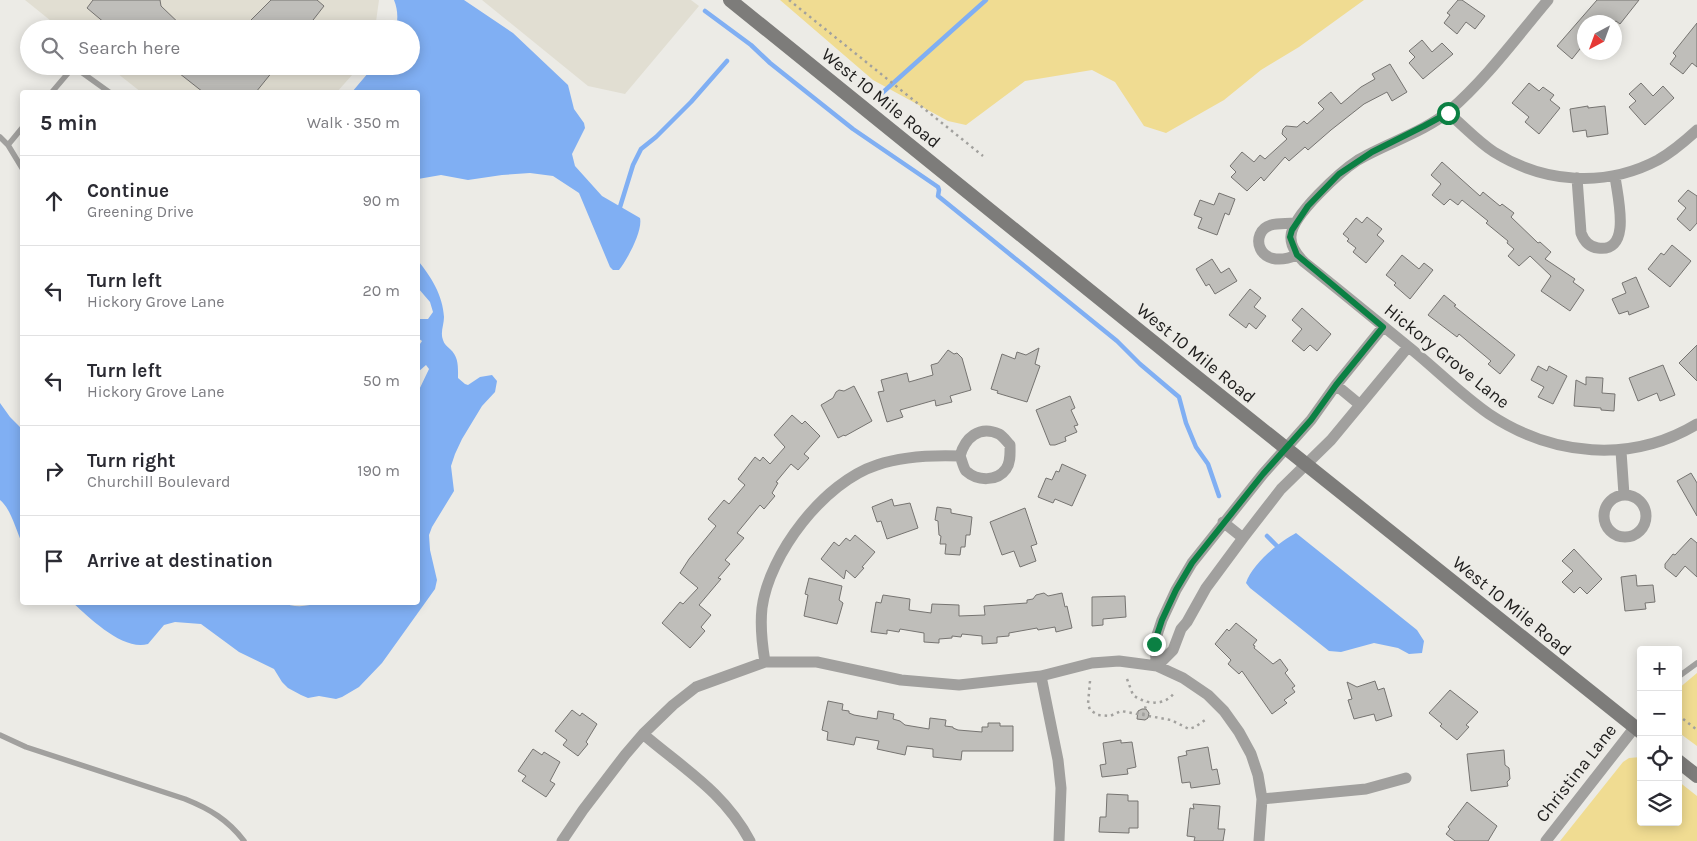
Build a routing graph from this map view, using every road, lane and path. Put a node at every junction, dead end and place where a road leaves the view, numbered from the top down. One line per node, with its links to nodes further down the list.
1 (730, 0): 24 (main road, West 10 Mile Road)
2 (789, 0): 13 (path)
3 (1548, 0): 8 (street)
4 (66, 75): 6 (lane)
5 (86, 75): 7 (lane)
6 (54, 90)
7 (105, 90)
8 (1448, 113): 16 (street); 17 (street)
9 (20, 130): 12 (lane)
10 (1697, 130): 15 (street)
11 (0, 138): 12 (lane)
12 (8, 145): 14 (lane)
13 (983, 156)
14 (20, 165)
15 (1615, 176): 16 (street); 16 (street)
16 (1577, 178)
17 (1295, 223): 18 (street, Hickory Grove Lane); 18 (street)
18 (1297, 255): 19 (street, Hickory Grove Lane)
19 (1383, 327): 20 (street, Hickory Grove Lane); 21 (street)
20 (1408, 347): 22 (street); 25 (street, Hickory Grove Lane)
21 (1336, 385): 22 (street); 24 (street)
22 (1359, 404): 27 (street)
23 (1697, 424): 25 (street, Hickory Grove Lane)
24 (1286, 448): 27 (main road, West 10 Mile Road); 29 (street)
25 (1621, 451): 28 (street)
26 (960, 456): 26 (street); 31 (street)
27 (1306, 465): 30 (street); 43 (main road, West 10 Mile Road)
28 (1624, 495)
29 (1223, 522): 30 (street); 33 (street)
30 (1243, 538): 33 (street)
31 (765, 662): 35 (street); 46 (street)
32 (1697, 664): 34 (lane)
33 (1157, 666): 35 (street); 51 (street)
34 (1682, 674)
35 (1041, 676): 55 (street)
36 (1127, 679): 39 (path)
37 (1090, 681): 40 (path)
38 (1174, 693): 39 (path)
39 (1147, 702): 40 (path)
40 (1143, 715): 41 (path)
41 (1208, 718)
42 (1682, 718): 45 (path)
43 (1637, 724)
44 (1637, 728): 57 (street, Christina Lane)
45 (1697, 730)
46 (643, 734): 53 (street); 54 (street)
47 (0, 735): 52 (lane)
48 (1682, 764): 49 (main road)
49 (1697, 776)
50 (1406, 778): 51 (street)
51 (1262, 799): 56 (street)
52 (244, 841)
53 (562, 841)
54 (750, 841)
55 (1059, 841)
56 (1259, 841)
57 (1546, 841)

